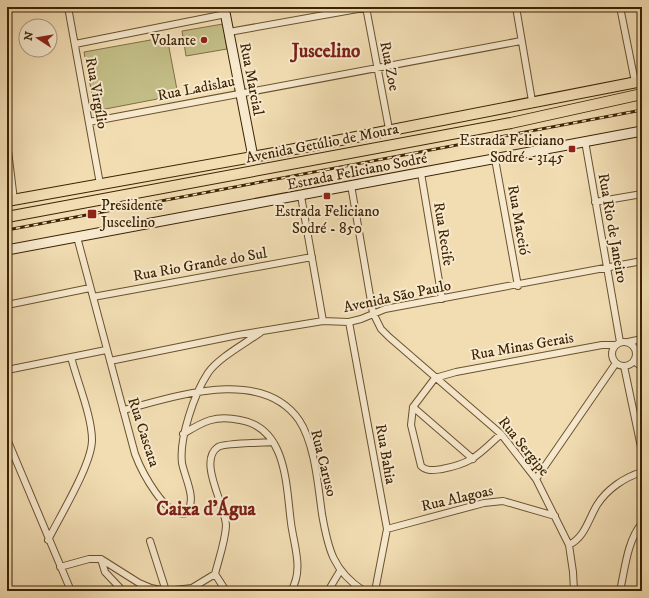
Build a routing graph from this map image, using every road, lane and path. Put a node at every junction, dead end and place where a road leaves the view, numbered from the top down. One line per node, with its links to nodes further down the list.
1 (68, 7): 8 (street, Rua Virgílio)
2 (367, 7): 6 (street); 9 (street, Rua Zoe)
3 (516, 7): 7 (street)
4 (620, 7): 10 (street)
5 (225, 11): 6 (main road, Rua Marcial); 8 (street)
6 (229, 32): 11 (main road, Rua Marcial)
7 (522, 41): 9 (street, Rua Ladislau); 13 (street)
8 (75, 44): 15 (street, Rua Virgílio)
9 (377, 68): 11 (street, Rua Ladislau); 17 (street, Rua Zoe)
10 (638, 81): 13 (main road, Avenida Getúlio de Moura)
11 (240, 93): 15 (street, Rua Ladislau); 22 (main road, Rua Marcial)
12 (642, 94): 16 (main road, Avenida Getúlio de Moura)
13 (532, 101): 14 (main road, Avenida Getúlio de Moura); 16 (main road)
14 (468, 114): 17 (main road, Avenida Getúlio de Moura); 19 (main road)
15 (89, 122): 25 (street, Rua Virgílio)
16 (511, 123): 19 (main road, Avenida Getúlio de Moura)
17 (389, 129): 22 (main road, Avenida Getúlio de Moura)
18 (642, 131): 20 (main road, Estrada Feliciano Sodré)
19 (450, 133): 31 (main road, Avenida Getúlio de Moura)
20 (585, 141): 23 (main road, Estrada Feliciano Sodré); 30 (street, Rua Rio de Janeiro)
21 (7, 142): 29 (street)
22 (252, 157): 25 (main road, Avenida Getúlio de Moura)
23 (495, 159): 24 (main road, Estrada Feliciano Sodré); 37 (street, Rua Maceió)
24 (421, 173): 26 (main road, Estrada Feliciano Sodré); 40 (street, Rua Recife)
25 (100, 184): 29 (main road, Avenida Getúlio de Moura)
26 (351, 185): 28 (main road, Estrada Feliciano Sodré); 42 (street)
27 (642, 194): 30 (street)
28 (301, 196): 32 (main road, Estrada Feliciano Sodré); 34 (street)
29 (10, 200)
30 (595, 202): 36 (street, Rua Rio de Janeiro)
31 (7, 217)
32 (77, 237): 33 (main road, Estrada Feliciano Sodré); 38 (street, Rua Cascata)
33 (7, 250)
34 (312, 257): 39 (street, Rua Rio Grande do Sul); 43 (street)
35 (642, 261): 36 (street, Avenida São Paulo)
36 (607, 268): 37 (street, Avenida São Paulo); 48 (street, Rua Rio de Janeiro)
37 (518, 286): 40 (street, Avenida São Paulo)
38 (90, 288): 39 (street, Rua Cascata); 41 (street)
39 (93, 297): 49 (street, Rua Cascata)
40 (442, 299): 42 (street, Avenida São Paulo)
41 (7, 305)
42 (372, 313): 44 (street, Avenida São Paulo); 57 (street, Rua Sergipe)
43 (323, 321): 44 (street, Avenida São Paulo); 45 (street, Avenida São Paulo)
44 (349, 322): 71 (street, Rua Bahia)
45 (262, 331): 51 (street, Avenida São Paulo); 58 (street, Rua Cascata)
46 (642, 339): 47 (street)
47 (628, 342): 48 (street); 52 (street)
48 (618, 343): 53 (street); 57 (street, Rua Minas Gerais)
49 (106, 350): 50 (street); 51 (street, Rua Cascata)
50 (71, 357): 56 (street); 72 (street)
51 (110, 361): 60 (street, Rua Cascata)
52 (634, 361): 54 (street); 55 (street)
53 (616, 363): 54 (street); 68 (street)
54 (624, 366): 65 (street)
55 (642, 367)
56 (7, 370)
57 (435, 378): 59 (street); 62 (street, Rua Sergipe)
58 (200, 390): 60 (street, Rua Caruso); 61 (street, Rua Cascata); 77 (street, Rua Caruso)
59 (413, 407): 66 (street); 66 (street)
60 (122, 410): 61 (street, Rua Cascata)
61 (183, 434): 64 (street)
62 (500, 434): 66 (street); 68 (street, Rua Sergipe)
63 (7, 439): 72 (street)
64 (273, 442): 78 (street); 84 (street)
65 (642, 452)
66 (473, 459)
67 (642, 472): 74 (street)
68 (536, 479): 69 (street, Rua Sergipe)
69 (555, 516): 71 (street, Rua Alagoas); 74 (street, Rua Sergipe)
70 (642, 523): 89 (street)
71 (387, 529): 87 (street, Rua Bahia)
72 (48, 540): 76 (street)
73 (150, 541): 82 (street)
74 (569, 545): 88 (street, Rua Sergipe)
75 (101, 559): 76 (street); 81 (street); 82 (street)
76 (60, 567): 80 (street)
77 (340, 571): 85 (street); 86 (street, Rua Caruso)
78 (215, 574): 79 (street); 83 (street)
79 (193, 590): 82 (street)
80 (71, 591)
81 (123, 591)
82 (166, 591)
83 (226, 591)
84 (291, 591)
85 (328, 591)
86 (364, 591)
87 (375, 591)
88 (574, 591)
89 (620, 591)

